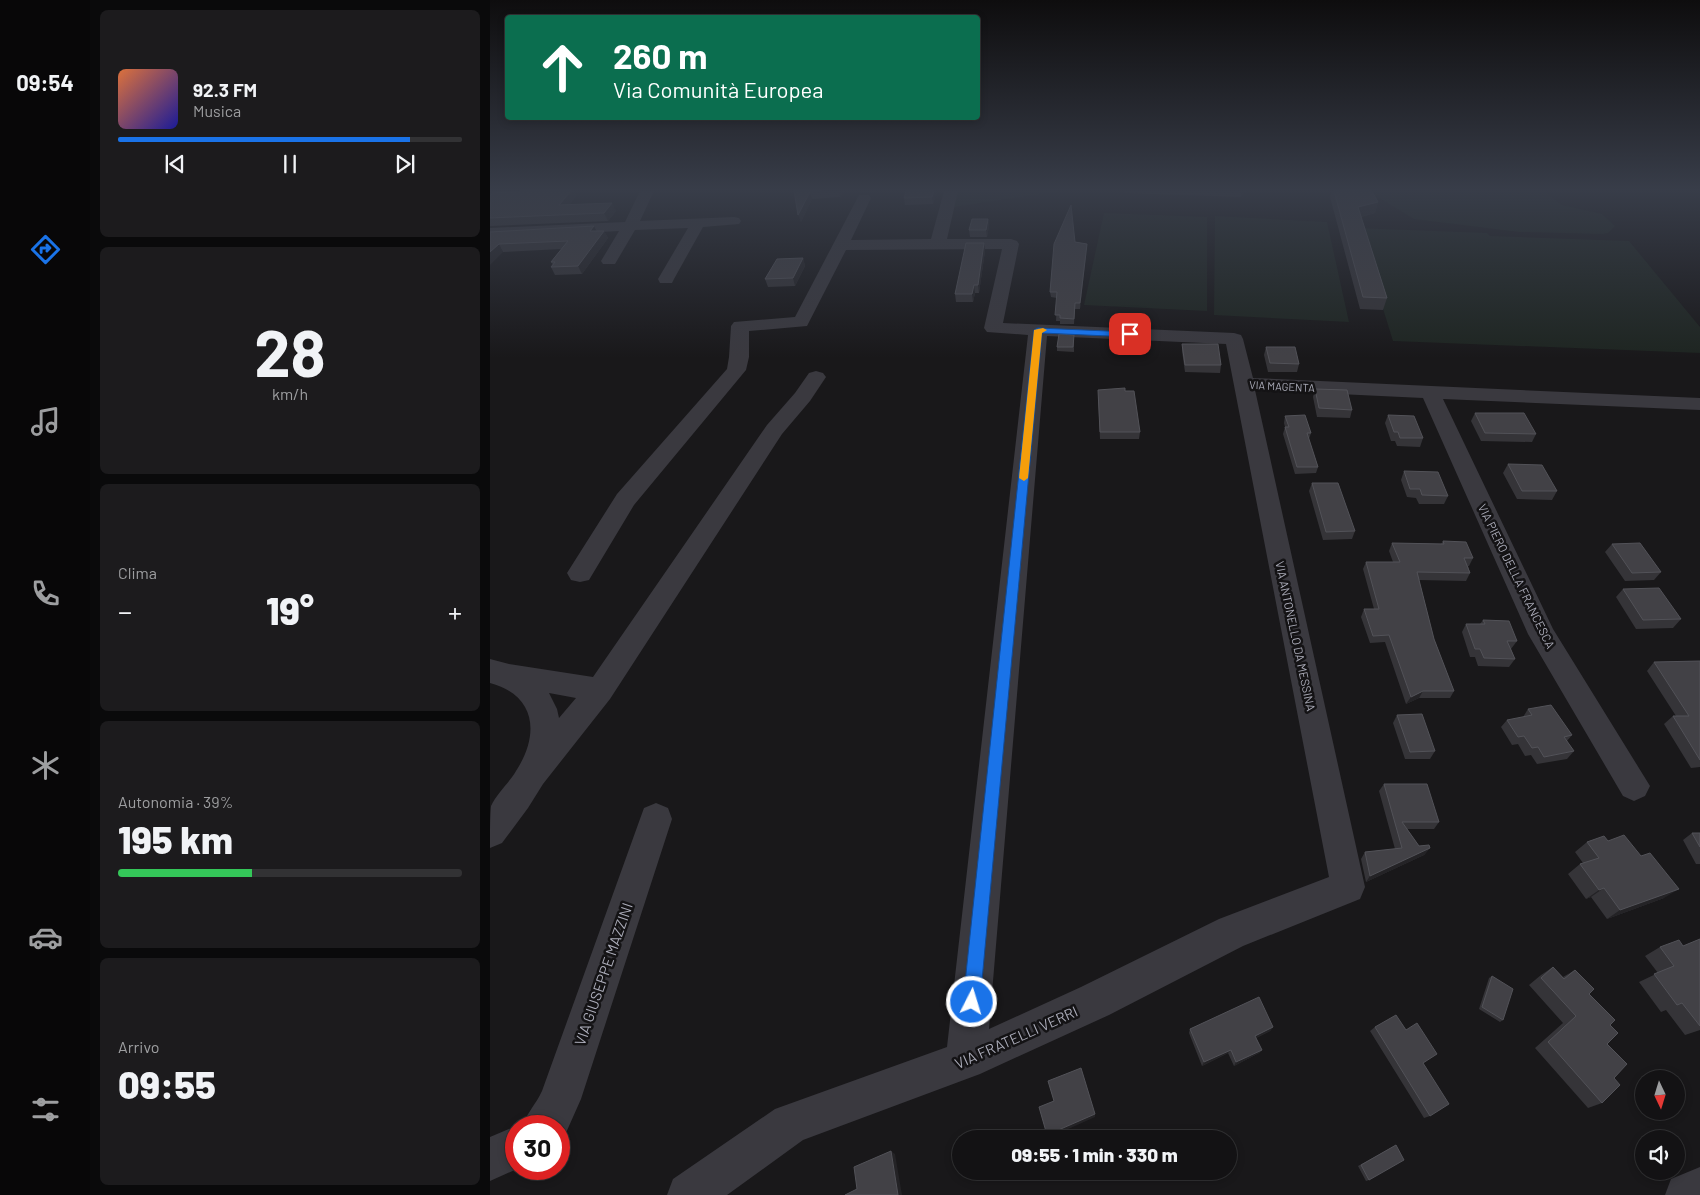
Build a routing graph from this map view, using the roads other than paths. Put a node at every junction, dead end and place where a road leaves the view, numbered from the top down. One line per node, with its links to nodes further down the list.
1 (618, 247): 5 (street)
2 (685, 247): 6 (street)
3 (840, 247): 12 (street)
4 (1010, 247): 7 (street, VIA MAGENTA)
5 (609, 261)
6 (666, 280)
7 (1038, 330): 9 (street, VIA MAGENTA); 20 (street)
8 (816, 377): 14 (street)
9 (1244, 384): 10 (street, VIA MAGENTA); 19 (street, VIA ANTONELLO DA MESSINA)
10 (1435, 403): 11 (street, VIA MAGENTA); 16 (street, VIA PIERO DELLA FRANCESCA)
11 (1700, 404)
12 (580, 573)
13 (495, 672): 14 (street); 15 (street)
14 (600, 690): 15 (street)
15 (531, 775): 18 (street)
16 (1634, 786)
17 (656, 818): 21 (street, VIA GIUSEPPE MAZZINI)
18 (490, 832)
19 (1348, 887): 20 (street, VIA FRATELLI VERRI)
20 (966, 1060): 25 (street, VIA FRATELLI VERRI)
21 (552, 1115)
22 (505, 1152): 23 (street)
23 (490, 1158)
24 (1700, 1189): 26 (street)
25 (689, 1195)
26 (1687, 1195)

